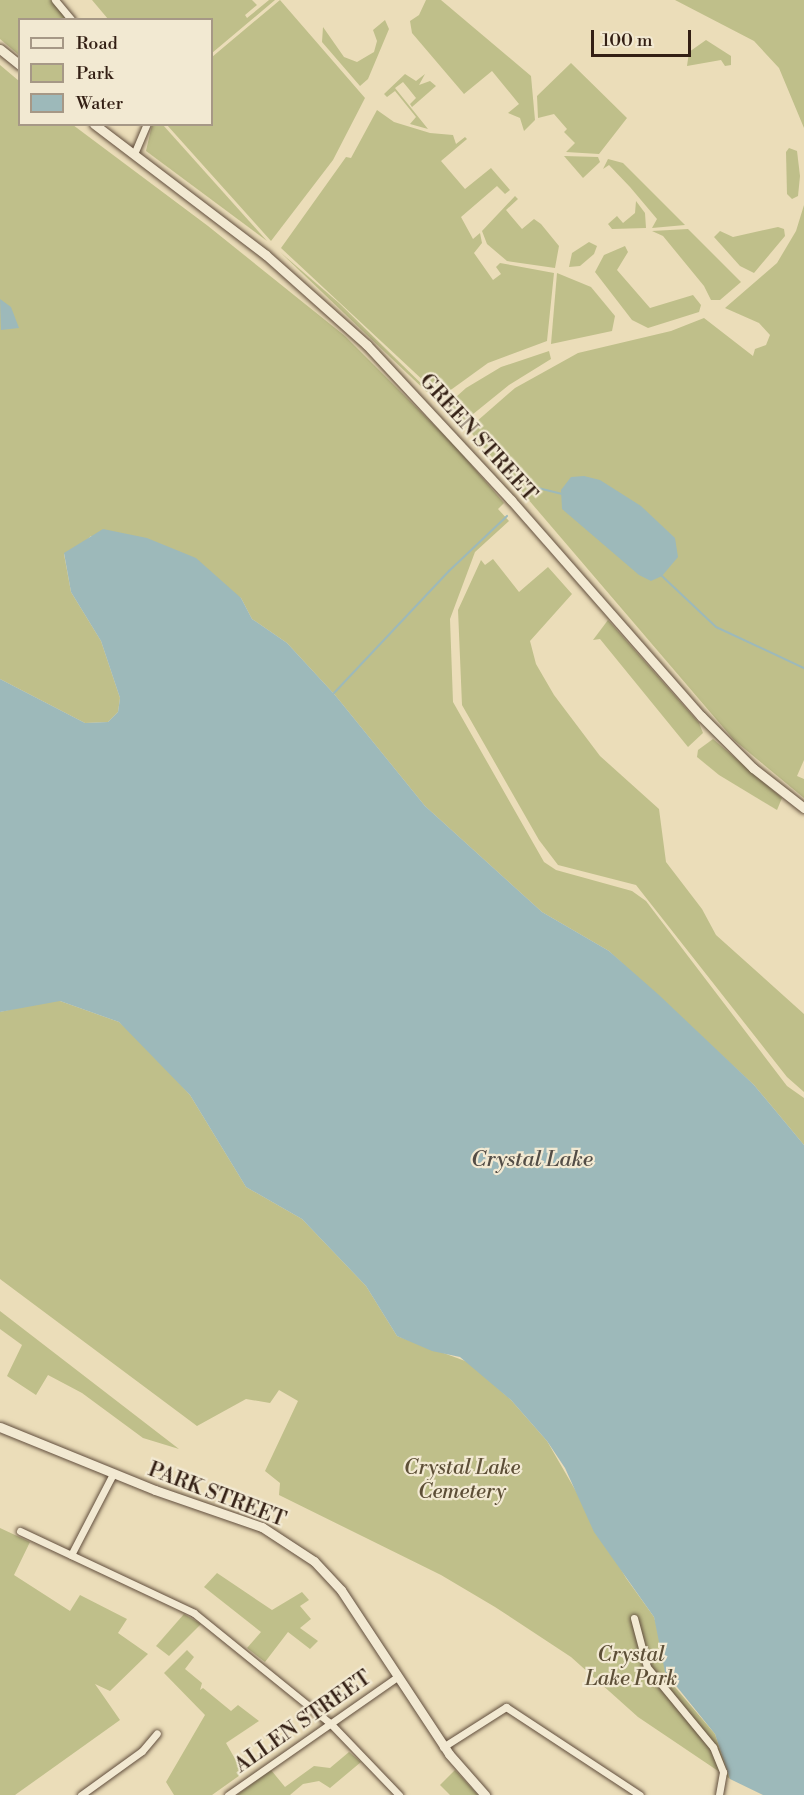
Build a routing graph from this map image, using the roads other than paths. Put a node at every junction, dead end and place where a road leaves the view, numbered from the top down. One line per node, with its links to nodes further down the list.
1 (55, 0): 2 (street)
2 (70, 18)
3 (0, 49): 4 (street)
4 (18, 63)
5 (97, 126): 7 (street, GREEN STREET)
6 (146, 126): 7 (street)
7 (134, 154): 8 (street, GREEN STREET)
8 (804, 808)
9 (0, 1426): 10 (street, PARK STREET)
10 (113, 1474): 12 (street); 14 (street, PARK STREET)
11 (20, 1531): 12 (street)
12 (71, 1555): 15 (street)
13 (633, 1618): 23 (street)
14 (397, 1677): 15 (street, ALLEN STREET); 17 (street, PARK STREET)
15 (330, 1723): 19 (street, ALLEN STREET); 20 (street)
16 (157, 1733): 18 (street)
17 (443, 1747): 21 (street, PARK STREET); 22 (street)
18 (81, 1795)
19 (228, 1795)
20 (399, 1795)
21 (485, 1795)
22 (640, 1795)
23 (719, 1795)

